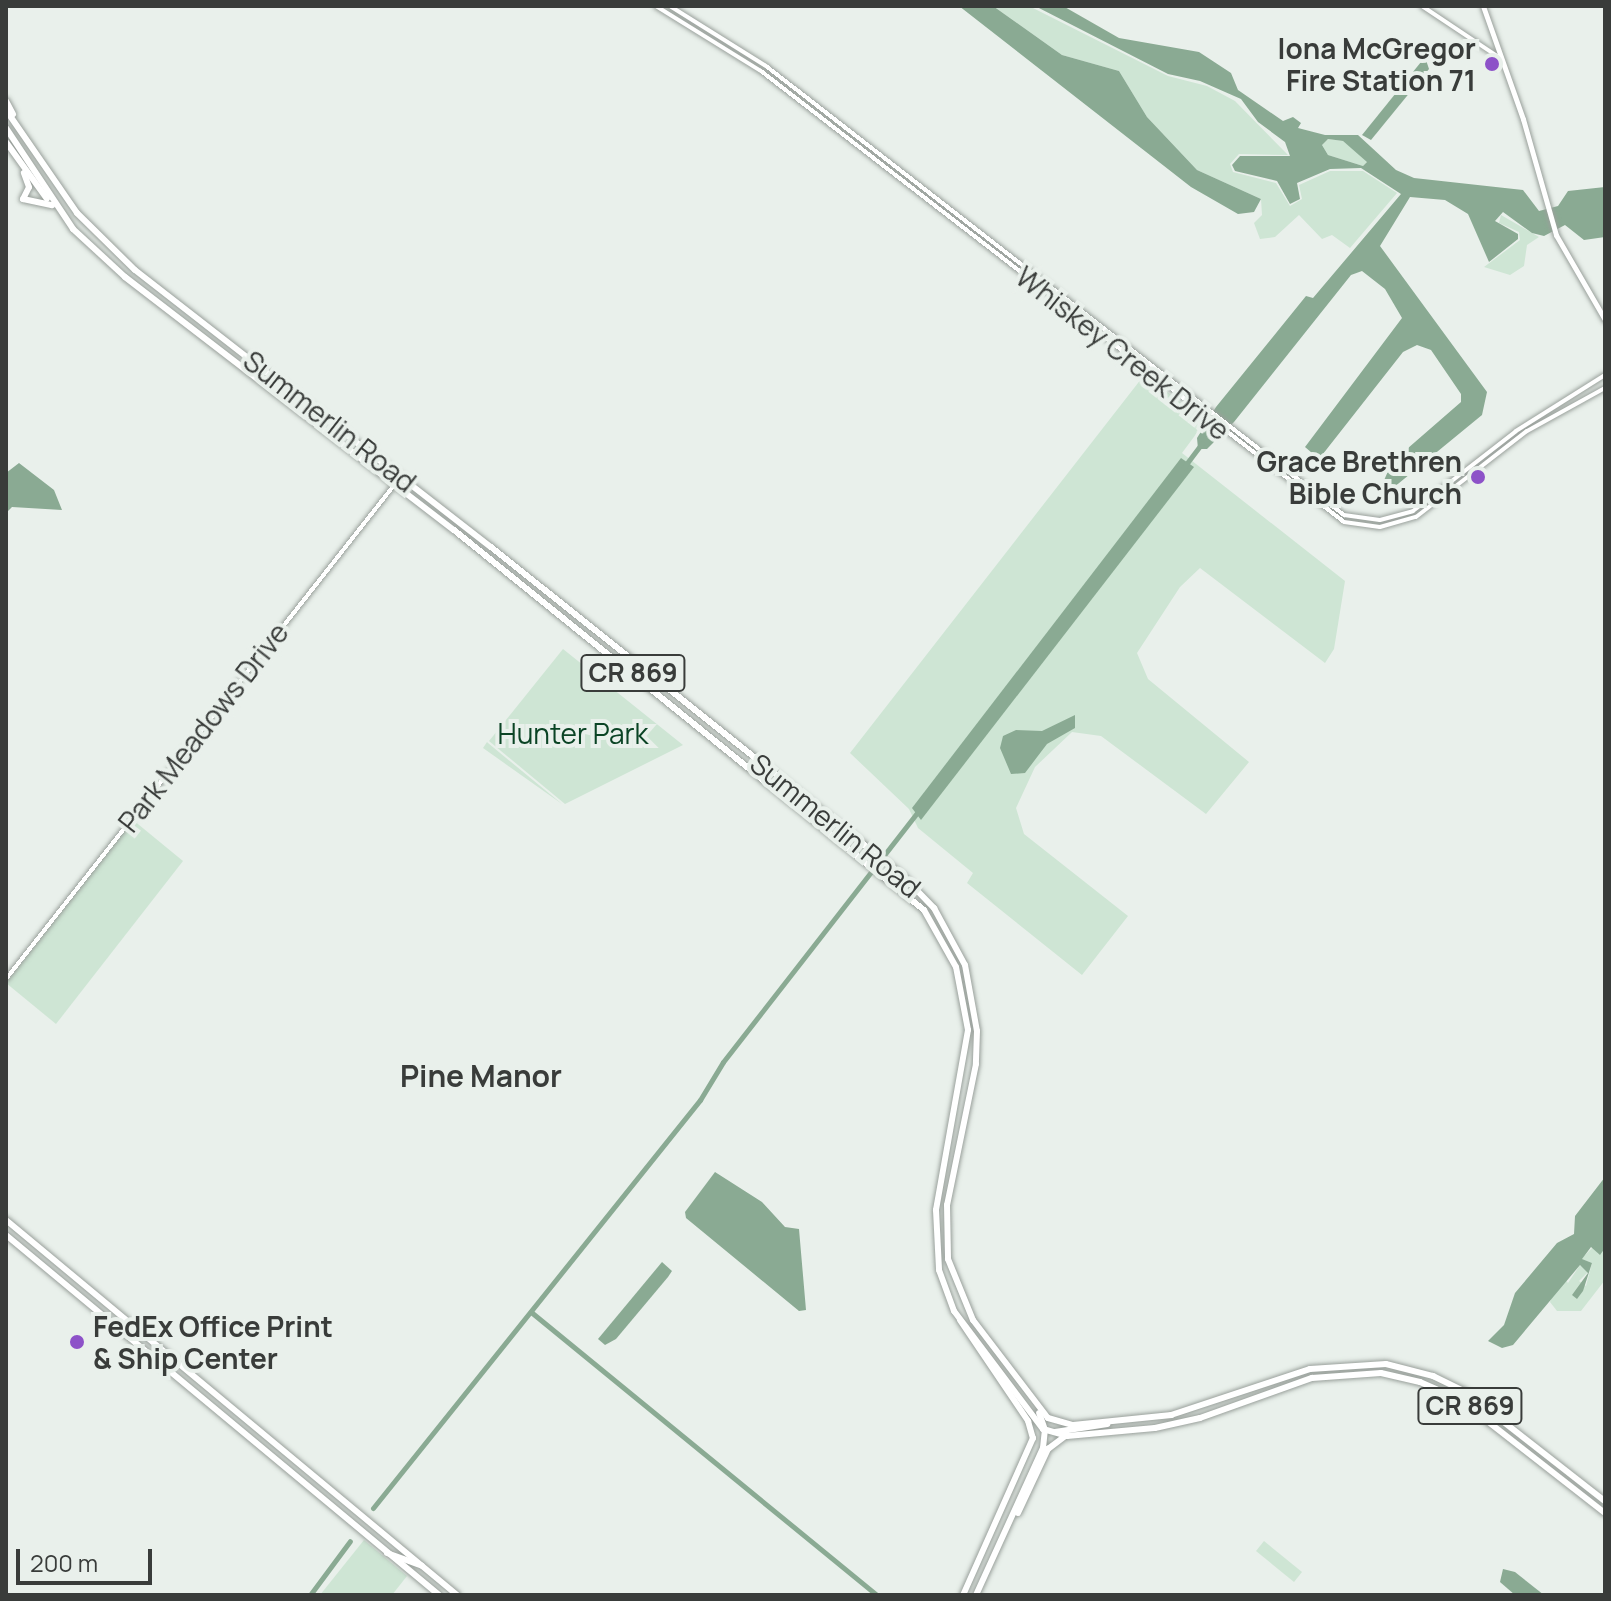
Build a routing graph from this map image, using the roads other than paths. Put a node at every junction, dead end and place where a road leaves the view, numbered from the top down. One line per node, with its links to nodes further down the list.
1 (656, 6): 16 (street, Whiskey Creek Drive)
2 (670, 6): 15 (street, Whiskey Creek Drive)
3 (1422, 6): 5 (street)
4 (1483, 6): 5 (main road)
5 (1503, 59): 14 (main road)
6 (6, 101): 11 (main road)
7 (6, 110): 11 (main road, Summerlin Road / CR 869)
8 (6, 128): 13 (main road, Summerlin Road / CR 869)
9 (6, 142): 10 (main road)
10 (19, 162): 12 (main road); 12 (main road)
11 (54, 183): 17 (main road, Summerlin Road / CR 869)
12 (52, 205): 13 (main road)
13 (73, 229): 18 (main road, Summerlin Road / CR 869)
14 (1605, 320)
15 (1605, 375)
16 (1605, 388)
17 (401, 476): 18 (street, Park Meadows Drive); 25 (main road, Summerlin Road / CR 869)
18 (395, 484): 19 (street, Park Meadows Drive); 22 (main road, Summerlin Road / CR 869)
19 (6, 979)
20 (6, 1220): 24 (main road)
21 (6, 1235): 23 (main road)
22 (954, 1311): 29 (main road, Summerlin Road / CR 869); 31 (main road)
23 (189, 1387): 24 (main road); 35 (main road)
24 (212, 1391): 36 (main road)
25 (1035, 1406): 27 (main road, Summerlin Road / CR 869); 29 (main road)
26 (1175, 1414): 27 (main road, Summerlin Road / CR 869); 28 (main road); 32 (main road, Summerlin Road / CR 869)
27 (1114, 1421): 29 (main road)
28 (1155, 1428): 30 (main road, CR 869); 33 (main road, CR 869)
29 (1047, 1434): 30 (main road, CR 869); 31 (main road); 34 (main road)
30 (1067, 1436): 34 (main road)
31 (1029, 1454): 39 (main road)
32 (1605, 1501)
33 (1605, 1513)
34 (1011, 1523): 40 (main road)
35 (387, 1553): 36 (main road); 37 (main road)
36 (422, 1566): 38 (main road)
37 (439, 1595)
38 (456, 1595)
39 (963, 1595)
40 (976, 1595)

